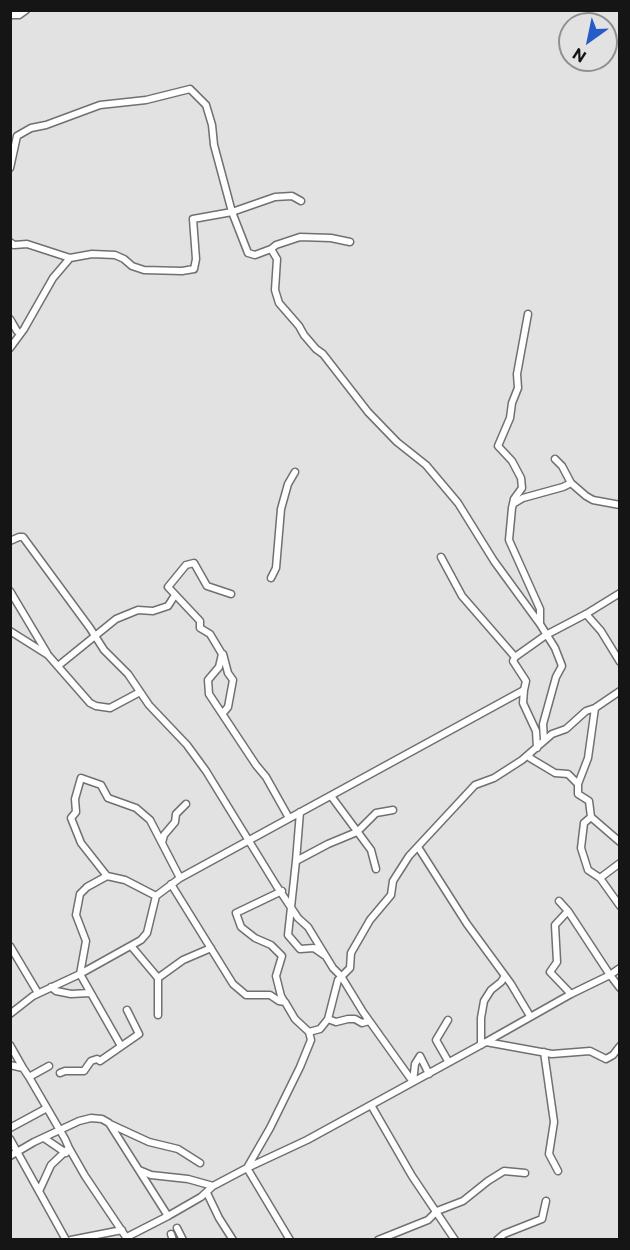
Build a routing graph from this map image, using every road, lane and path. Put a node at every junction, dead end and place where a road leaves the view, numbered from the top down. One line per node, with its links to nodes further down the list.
1 (26, 11): 2 (street)
2 (10, 15)
3 (11, 167): 5 (street)
4 (301, 201): 5 (street)
5 (232, 212): 8 (street); 9 (street)
6 (10, 242): 9 (street)
7 (350, 242): 8 (street)
8 (271, 249): 27 (street)
9 (70, 258): 13 (street)
10 (528, 314): 17 (street)
11 (10, 319): 12 (street)
12 (17, 331)
13 (10, 348)
14 (555, 459): 16 (street)
15 (295, 472): 21 (street)
16 (571, 483): 17 (street); 18 (street)
17 (513, 504): 27 (street)
18 (620, 505)
19 (10, 542): 29 (street)
20 (441, 556): 33 (street)
21 (271, 578)
22 (10, 591): 32 (street)
23 (620, 593): 26 (street)
24 (231, 594): 25 (street)
25 (175, 595): 29 (street); 31 (street)
26 (586, 614): 30 (street); 34 (street)
27 (540, 624): 30 (street)
28 (10, 631): 32 (street)
29 (95, 635): 35 (street); 38 (street)
30 (546, 635): 33 (street); 41 (street)
31 (222, 654): 40 (street); 40 (street)
32 (48, 655): 35 (street)
33 (515, 657): 36 (street)
34 (620, 662)
35 (58, 666): 38 (street)
36 (524, 690): 42 (street); 45 (street)
37 (620, 691): 39 (street)
38 (140, 692): 52 (street)
39 (596, 708): 41 (street); 44 (street)
40 (223, 713): 50 (street)
41 (544, 740): 42 (street)
42 (537, 748): 43 (street)
43 (529, 754): 44 (street); 55 (street)
44 (578, 784): 49 (street)
45 (331, 796): 48 (street); 51 (street)
46 (186, 804): 54 (street)
47 (393, 810): 51 (street)
48 (300, 812): 50 (street); 56 (street)
49 (591, 817): 53 (street); 61 (street)
50 (289, 818): 52 (street)
51 (357, 832): 56 (street); 58 (street)
52 (250, 841): 60 (street); 63 (street)
53 (620, 843)
54 (162, 844): 59 (street); 60 (street)
55 (418, 847): 76 (street); 77 (street)
56 (296, 861): 66 (street)
57 (620, 863): 61 (street)
58 (376, 869)
59 (107, 876): 64 (street); 74 (street)
60 (180, 878): 62 (street)
61 (600, 878): 67 (street)
62 (171, 884): 64 (street); 71 (street)
63 (282, 891): 66 (street); 84 (street)
64 (156, 896): 70 (street)
65 (559, 901): 68 (street)
66 (290, 905): 72 (street); 72 (street)
67 (620, 906)
68 (568, 911): 75 (street); 83 (street)
69 (10, 946): 81 (street)
70 (132, 946): 74 (street); 78 (street)
71 (211, 948): 78 (street); 84 (street)
72 (326, 957): 76 (street)
73 (620, 968): 75 (street)
74 (80, 974): 79 (street); 82 (street)
75 (610, 975): 80 (street); 83 (street)
76 (341, 976): 89 (street); 91 (street)
77 (505, 976): 88 (street); 93 (street)
78 (158, 978): 87 (street)
79 (51, 987): 81 (street); 82 (street)
80 (620, 988)
81 (38, 993): 86 (street)
82 (89, 993): 95 (street)
83 (571, 993): 88 (street)
84 (285, 1002): 92 (street)
85 (127, 1010): 95 (street)
86 (10, 1014)
87 (158, 1015)
88 (530, 1016): 93 (street)
89 (328, 1019): 91 (street); 92 (street)
90 (448, 1020): 98 (street)
91 (369, 1022): 105 (street)
92 (309, 1032): 117 (street)
93 (484, 1043): 97 (street); 98 (street)
94 (10, 1045): 101 (street)
95 (121, 1046): 102 (street)
96 (620, 1046): 97 (street)
97 (544, 1053): 119 (street)
98 (448, 1061): 103 (street)
99 (10, 1065): 101 (street)
100 (48, 1066): 104 (street)
101 (23, 1068): 104 (street)
102 (60, 1073)
103 (429, 1074): 105 (street); 105 (street)
104 (29, 1077): 107 (street)
105 (413, 1082): 106 (street)
106 (371, 1105): 117 (street); 125 (street)
107 (47, 1108): 109 (street); 110 (street)
108 (109, 1124): 110 (street); 116 (street); 118 (street)
109 (10, 1128)
110 (60, 1130): 111 (street); 113 (street)
111 (44, 1138): 113 (street); 114 (street)
112 (10, 1139): 114 (street)
113 (66, 1150): 122 (street); 128 (street)
114 (17, 1152): 115 (street); 122 (street)
115 (10, 1156)
116 (200, 1163)
117 (247, 1168): 121 (street); 133 (street)
118 (138, 1170): 121 (street); 126 (street)
119 (558, 1171)
120 (525, 1173): 125 (street)
121 (213, 1186): 123 (street)
122 (40, 1189): 130 (street)
123 (207, 1193): 126 (street); 132 (street)
124 (546, 1201): 136 (street)
125 (438, 1211): 134 (street); 135 (street)
126 (168, 1216): 129 (street)
127 (177, 1228): 131 (street)
128 (122, 1230): 129 (street); 130 (street)
129 (128, 1238)
130 (69, 1239)
131 (183, 1239)
132 (233, 1239)
133 (290, 1239)
134 (378, 1239)
135 (455, 1239)
136 (497, 1239)

